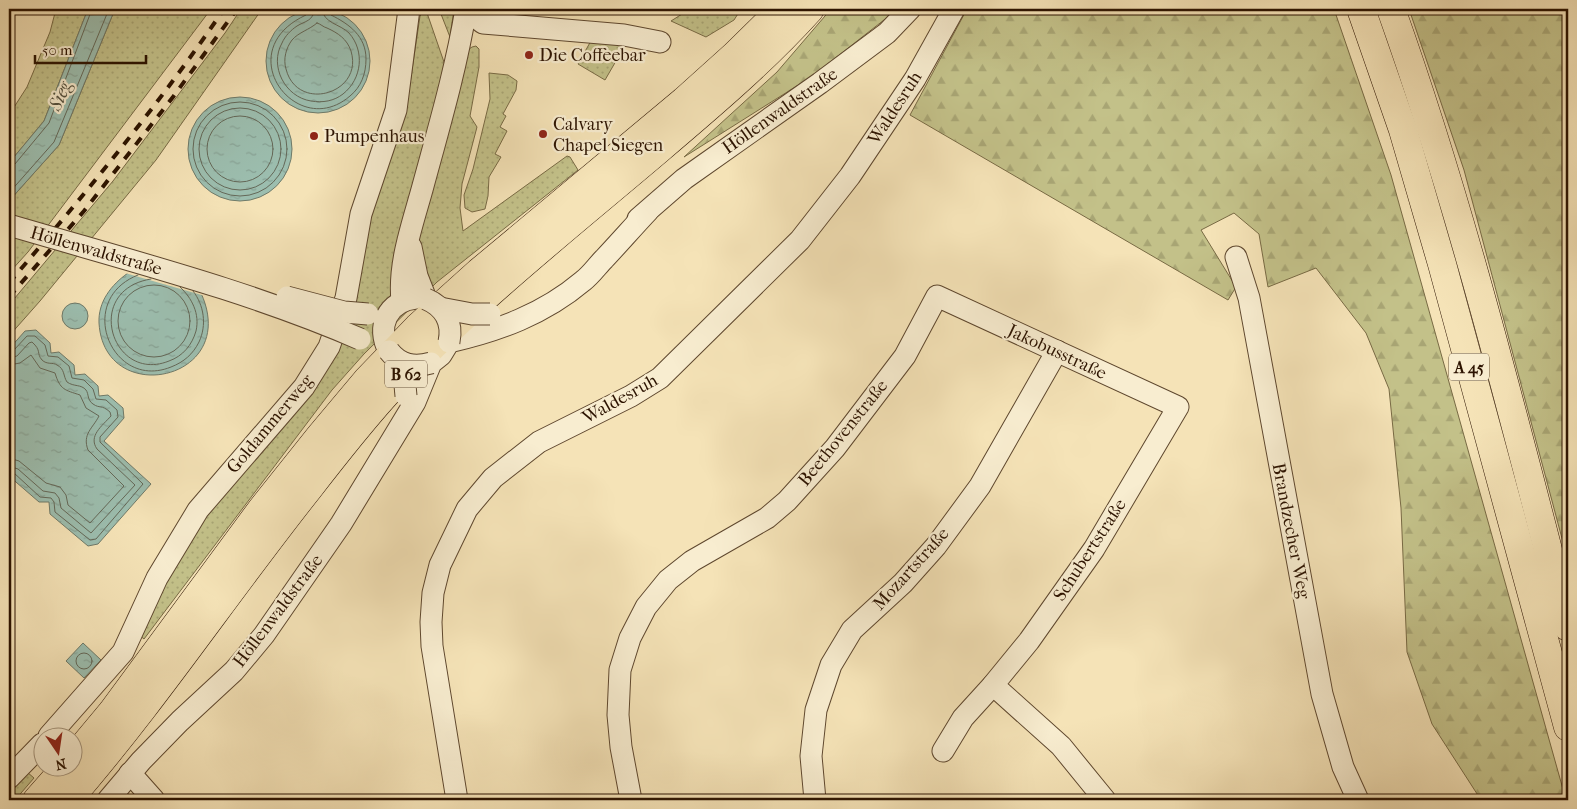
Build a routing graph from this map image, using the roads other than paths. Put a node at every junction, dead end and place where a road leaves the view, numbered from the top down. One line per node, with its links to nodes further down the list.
1 (409, 9): 26 (street, Goldammerweg)
2 (466, 9): 9 (street); 12 (street)
3 (782, 9): 28 (highway, B 62)
4 (810, 9): 35 (highway, B 62)
5 (910, 9): 10 (street, Höllenwaldstraße)
6 (954, 9): 38 (street, Waldesruh)
7 (1361, 9): 27 (highway, A 45)
8 (1391, 9): 24 (highway, A 45)
9 (660, 42)
10 (648, 211): 16 (street, Höllenwaldstraße, bridge); 18 (street, Höllenwaldstraße)
11 (9, 225): 14 (street, Höllenwaldstraße, bridge)
12 (409, 239): 16 (street); 17 (street)
13 (1236, 257): 42 (street, Brandzecher Weg)
14 (212, 285): 17 (street, Höllenwaldstraße, bridge); 19 (street, Höllenwaldstraße, bridge)
15 (937, 296): 20 (street, Jakobusstraße); 39 (street, Beethovenstraße)
16 (433, 304): 17 (street, Höllenwaldstraße); 18 (street, bridge)
17 (386, 309): 19 (street, Höllenwaldstraße)
18 (456, 341): 21 (street, Höllenwaldstraße)
19 (383, 348): 21 (street, Höllenwaldstraße, bridge); 23 (street, Höllenwaldstraße, bridge)
20 (1056, 351): 22 (street, Jakobusstraße); 40 (street, Mozartstraße)
21 (428, 369): 23 (street, Höllenwaldstraße)
22 (1178, 407): 25 (street, Schubertstraße)
23 (399, 427): 31 (street, Höllenwaldstraße)
24 (1568, 627)
25 (993, 685): 29 (street, Schubertstraße); 41 (street)
26 (58, 726)
27 (1568, 727)
28 (82, 748)
29 (943, 751)
30 (32, 754): 33 (street)
31 (130, 773): 36 (street, Höllenwaldstraße); 37 (street)
32 (58, 776): 34 (highway)
33 (9, 778)
34 (37, 800)
35 (68, 800)
36 (108, 800)
37 (154, 800)
38 (457, 800)
39 (631, 800)
40 (816, 800)
41 (1105, 800)
42 (1358, 800)

